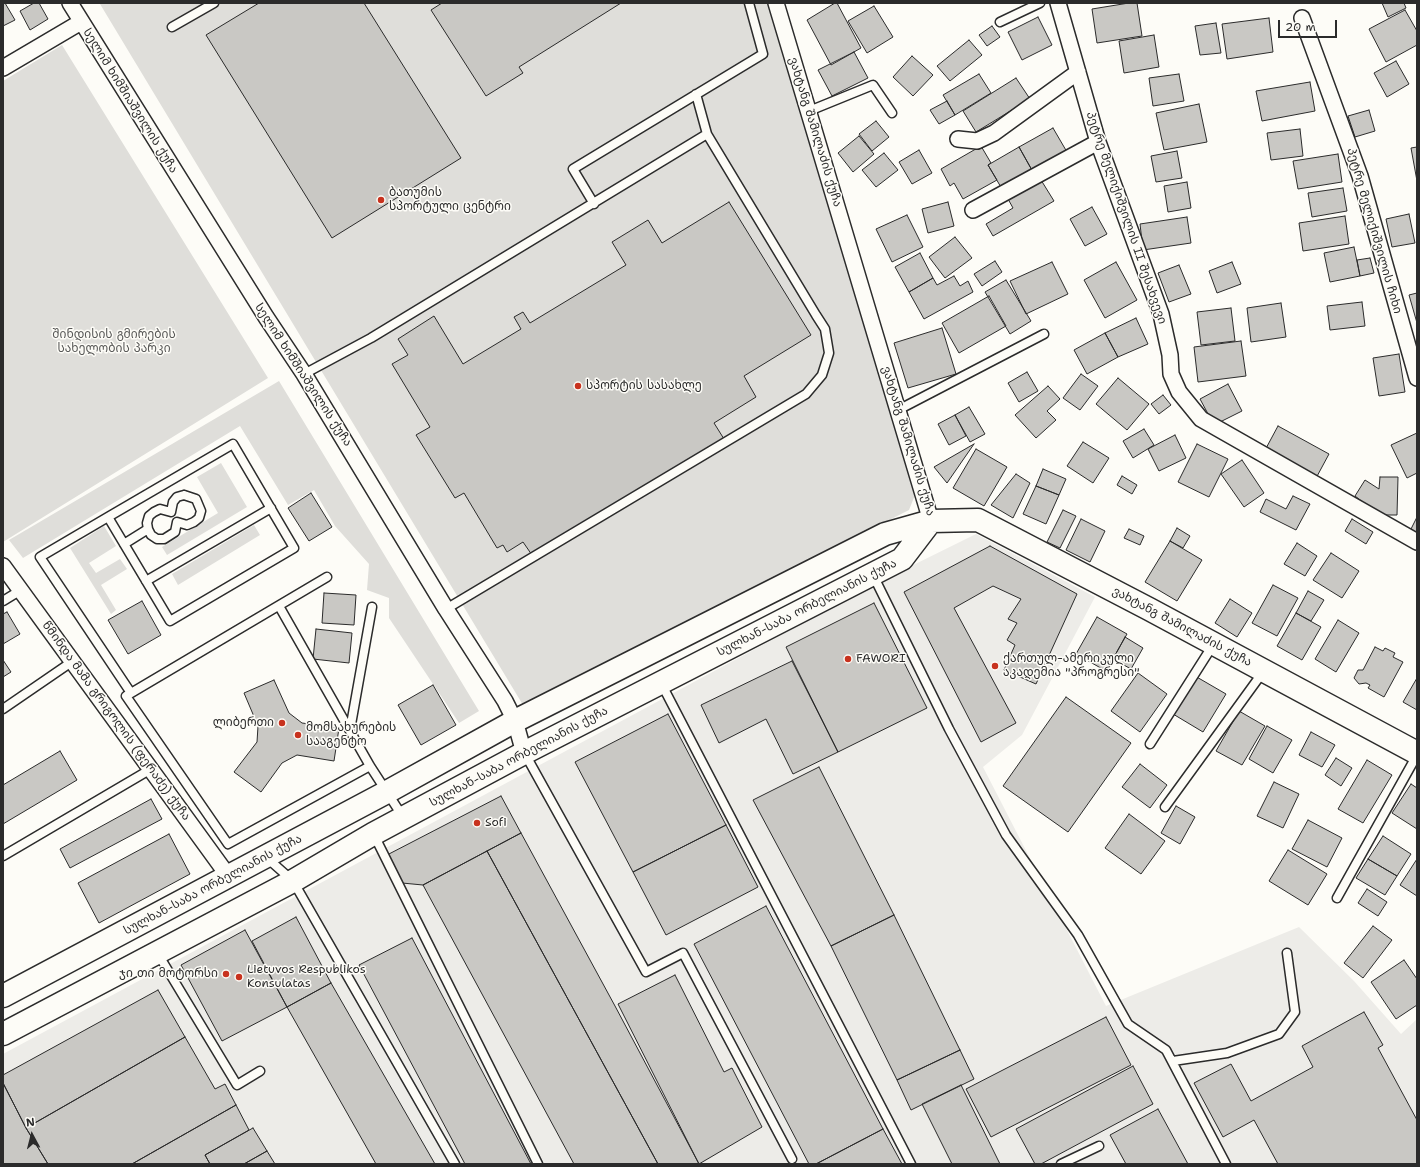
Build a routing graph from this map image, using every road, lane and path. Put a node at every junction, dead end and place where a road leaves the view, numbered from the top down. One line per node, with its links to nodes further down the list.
1 (70, 3): 8 (street, სელიმ ხიმშიაშვილის ქუჩა)
2 (214, 3): 10 (lane)
3 (750, 3): 13 (lane)
4 (776, 3): 14 (street, ვახტანგ შამილაძის ქუჩა)
5 (1040, 3): 9 (lane)
6 (1058, 3): 12 (street, პეტრე მელიქიშვილის II შესახვევი)
7 (1302, 18): 23 (street, პეტრე მელიქიშვილის ჩიხი)
8 (81, 22): 11 (street); 22 (street, სელიმ ხიმშიაშვილის ქუჩა)
9 (1000, 22)
10 (172, 27)
11 (3, 68)
12 (1078, 72): 17 (street); 18 (street, პეტრე მელიქიშვილის II შესახვევი)
13 (696, 94): 16 (lane); 19 (lane)
14 (809, 111): 15 (lane); 24 (street, ვახტანგ შამილაძის ქუჩა)
15 (892, 113)
16 (707, 134): 19 (lane); 41 (lane)
17 (958, 139)
18 (1098, 142): 20 (street); 31 (street, პეტრე მელიქიშვილის II შესახვევი)
19 (594, 204): 22 (lane)
20 (973, 210)
21 (1044, 334): 24 (lane)
22 (304, 374): 41 (street, სელიმ ხიმშიაშვილის ქუჩა)
23 (1417, 378)
24 (898, 410): 28 (street, ვახტანგ შამილაძის ქუჩა)
25 (271, 508): 27 (lane); 36 (lane); 36 (lane)
26 (171, 512): 29 (lane); 29 (lane); 30 (lane)
27 (108, 517): 32 (lane); 46 (lane)
28 (931, 521): 34 (street, სულხან-საბა ორბელიანის ქუჩა); 42 (street, ვახტანგ შამილაძის ქუჩა); 48 (street, სულხან-საბა ორბელიანის ქუჩა)
29 (177, 522): 30 (lane)
30 (148, 530): 32 (lane)
31 (1417, 542)
32 (124, 544): 36 (lane)
33 (3, 566): 37 (street, წმინდა მამა გრიგოლის (ფერაძე) ქუჩა)
34 (873, 574): 45 (street, სულხან-საბა ორბელიანის ქუჩა); 68 (lane)
35 (327, 577): 39 (lane)
36 (146, 581)
37 (20, 590): 38 (lane); 43 (street, წმინდა მამა გრიგოლის (ფერაძე) ქუჩა)
38 (3, 601)
39 (279, 606): 46 (lane); 49 (lane)
40 (372, 607): 49 (lane)
41 (446, 609): 48 (street, სელიმ ხიმშიაშვილის ქუჩა)
42 (1214, 644): 44 (street, ვახტანგ შამილაძის ქუჩა); 50 (lane)
43 (73, 662): 47 (lane); 54 (street, წმინდა მამა გრიგოლის (ფერაძე) ქუჩა)
44 (1263, 671): 52 (street, ვახტანგ შამილაძის ქუჩა); 56 (lane)
45 (660, 683): 51 (street, სულხან-საბა ორბელიანის ქუჩა); 74 (lane)
46 (131, 693): 53 (lane)
47 (3, 708)
48 (515, 721): 51 (street, სელიმ ხიმშიაშვილის ქუჩა); 55 (street, სულხან-საბა ორბელიანის ქუჩა)
49 (350, 730): 53 (lane)
50 (1150, 744)
51 (524, 753): 57 (street, სულხან-საბა ორბელიანის ქუჩა); 71 (lane)
52 (1417, 754): 63 (lane)
53 (370, 766): 55 (lane)
54 (151, 769): 59 (lane); 61 (street, წმინდა მამა გრიგოლის (ფერაძე) ქუჩა)
55 (387, 792): 57 (lane); 60 (street, სულხან-საბა ორბელიანის ქუჩა)
56 (1165, 807)
57 (403, 818): 58 (street, სულხან-საბა ორბელიანის ქუჩა)
58 (373, 834): 62 (street, სულხან-საბა ორბელიანის ქუჩა); 73 (lane)
59 (3, 856)
60 (266, 857): 61 (street, სულხან-საბა ორბელიანის ქუჩა); 62 (lane)
61 (229, 877): 66 (street, სულხან-საბა ორბელიანის ქუჩა)
62 (293, 881): 64 (street, სულხან-საბა ორბელიანის ქუჩა); 72 (lane)
63 (1338, 898)
64 (156, 952): 67 (street, სულხან-საბა ორბელიანის ქუჩა); 69 (lane)
65 (1287, 953): 68 (lane)
66 (3, 996)
67 (3, 1034)
68 (1173, 1061): 76 (lane)
69 (260, 1071)
70 (1098, 1146): 75 (lane)
71 (792, 1159)
72 (455, 1164)
73 (538, 1164)
74 (911, 1164)
75 (1061, 1164)
76 (1226, 1164)

